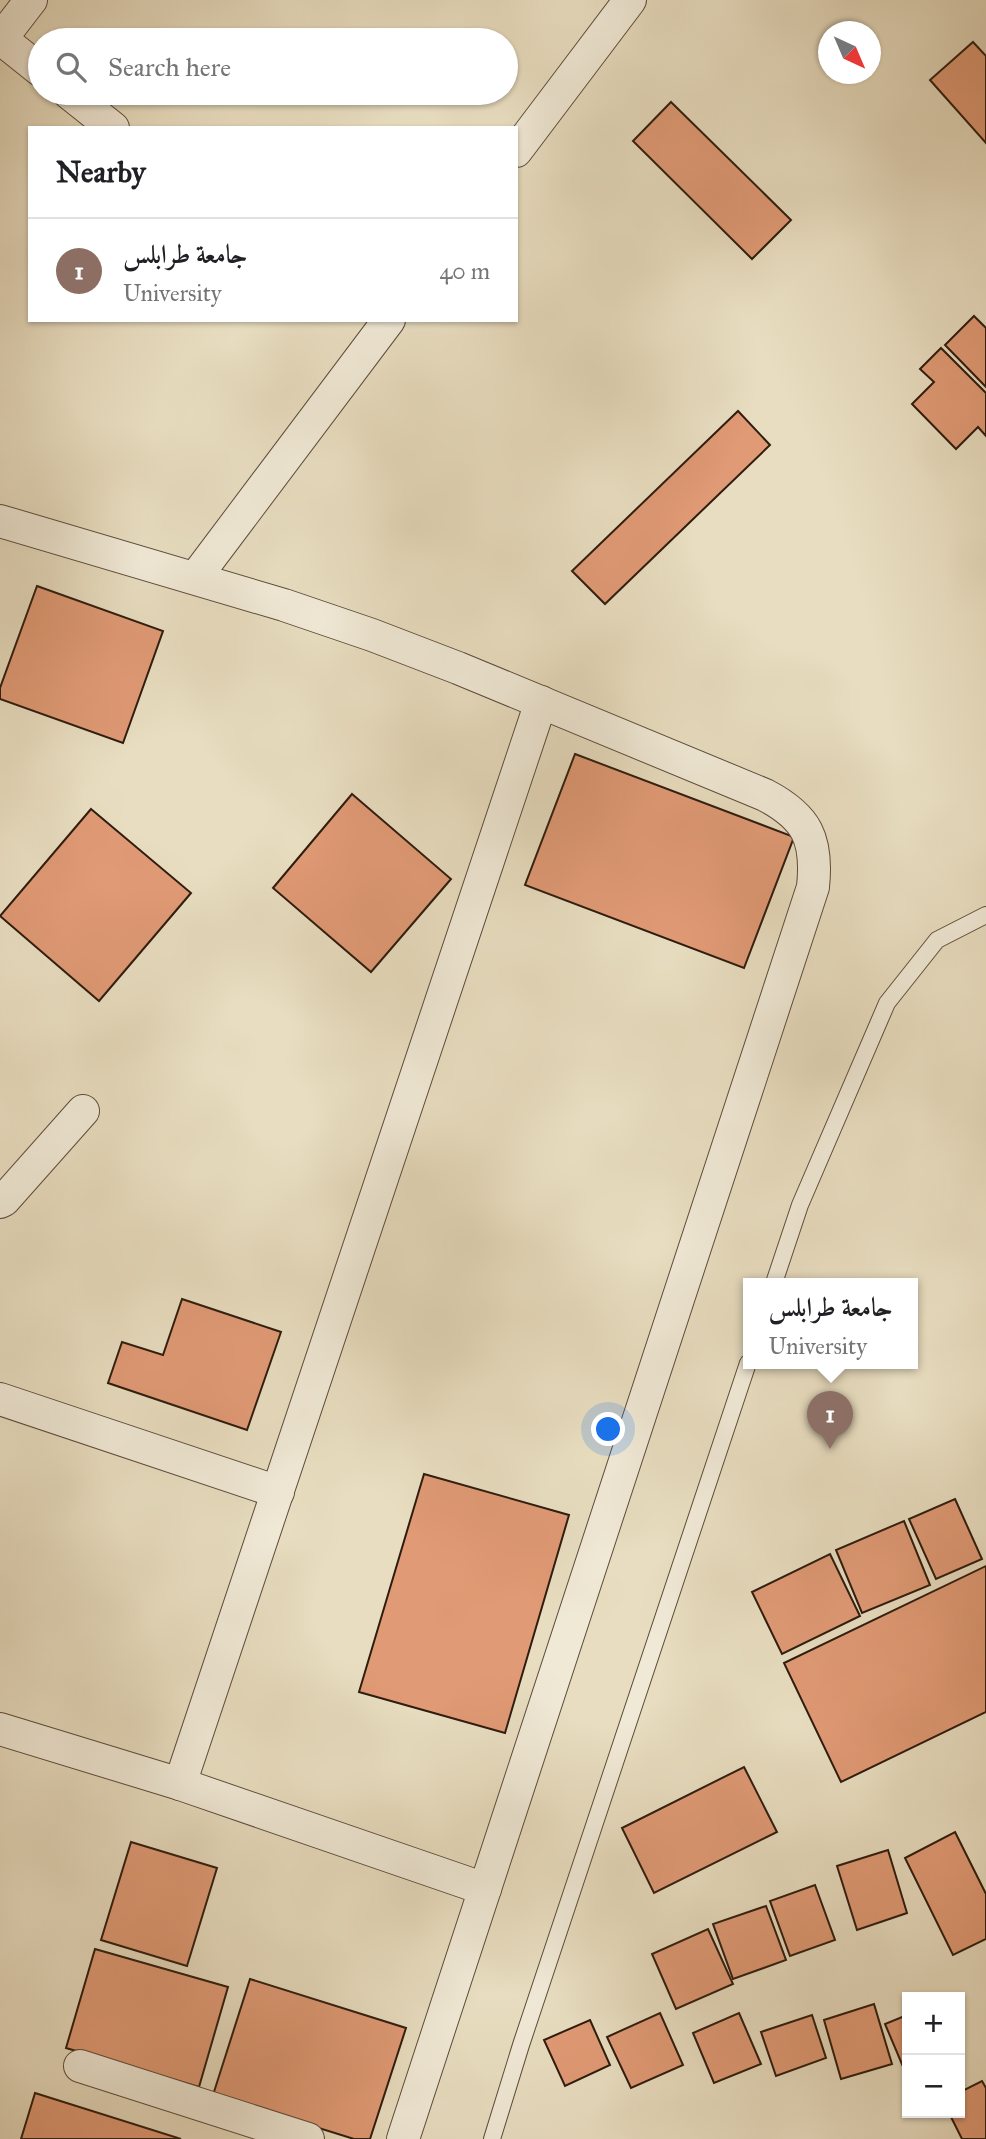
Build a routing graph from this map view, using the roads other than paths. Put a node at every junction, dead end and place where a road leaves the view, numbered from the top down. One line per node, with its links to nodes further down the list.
1 (31, 0): 3 (street)
2 (630, 0): 7 (street)
3 (0, 38): 4 (street)
4 (28, 60)
5 (84, 105): 6 (street)
6 (110, 126)
7 (518, 148)
8 (374, 326): 10 (street)
9 (0, 520): 10 (street)
10 (195, 578): 11 (street)
11 (541, 702): 18 (street); 21 (street)
12 (986, 915): 15 (lane)
13 (83, 1111): 14 (street)
14 (0, 1202)
15 (776, 1278)
16 (746, 1369): 25 (lane)
17 (0, 1399): 18 (street)
18 (278, 1492): 20 (street)
19 (0, 1729): 20 (street)
20 (180, 1784): 21 (street)
21 (485, 1889): 24 (street)
22 (80, 2066): 23 (street)
23 (309, 2139)
24 (403, 2139)
25 (492, 2139)

